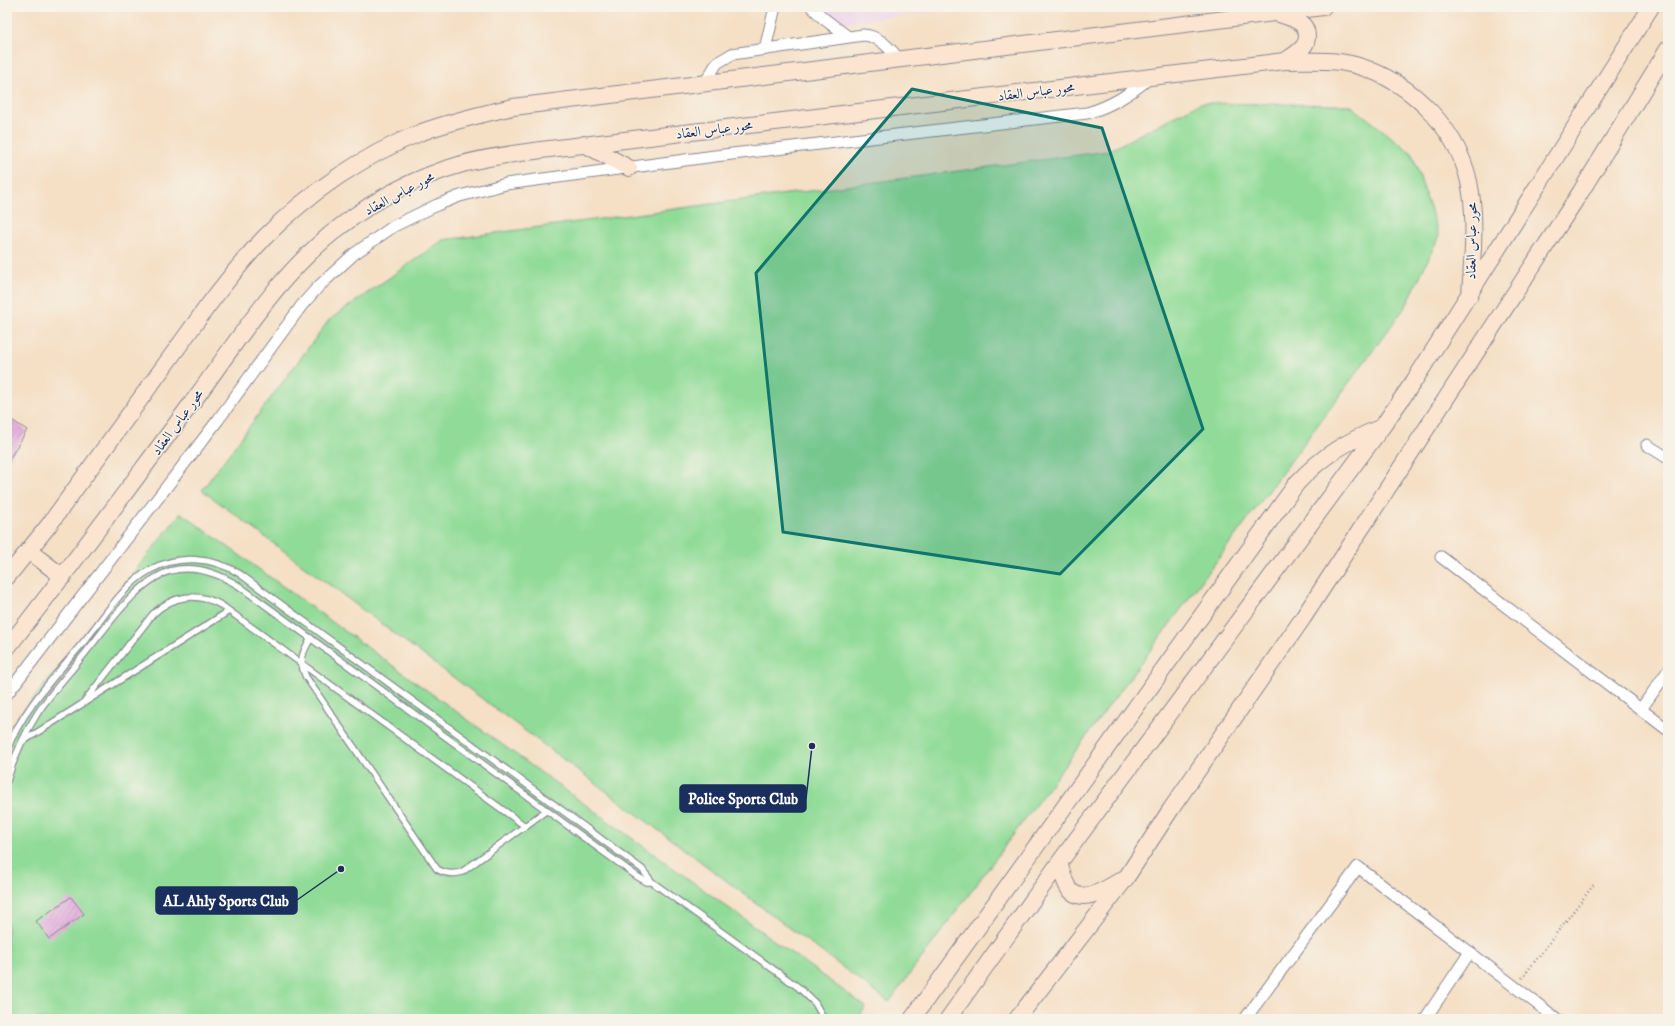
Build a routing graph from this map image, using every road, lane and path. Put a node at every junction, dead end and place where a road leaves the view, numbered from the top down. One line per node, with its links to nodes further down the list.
1 (775, 7): 7 (street)
2 (812, 7): 6 (street)
3 (1323, 7): 5 (main road)
4 (1651, 7): 15 (main road)
5 (1276, 13): 9 (main road); 10 (main road)
6 (848, 37): 7 (street); 9 (street)
7 (765, 49): 12 (street)
8 (1668, 49): 38 (main road)
9 (900, 60): 12 (main road)
10 (1285, 61): 11 (main road, محور عباس العقاد); 15 (main road, محور عباس العقاد)
11 (1152, 77): 13 (main road, محور عباس العقاد); 14 (street)
12 (705, 83): 19 (main road)
13 (584, 144): 14 (main road); 22 (main road, محور عباس العقاد)
14 (629, 168): 28 (street)
15 (1470, 296): 16 (main road)
16 (1382, 427): 37 (main road); 44 (main road)
17 (1647, 445): 18 (street)
18 (1668, 458)
19 (29, 550): 21 (main road); 22 (main road)
20 (1441, 557): 30 (street)
21 (7, 577)
22 (63, 577): 25 (main road, محور عباس العقاد)
23 (228, 611): 26 (lane); 29 (lane); 29 (lane)
24 (312, 638): 26 (lane); 32 (lane); 35 (lane)
25 (7, 648)
26 (301, 663): 36 (lane); 36 (lane)
27 (1668, 671): 30 (street)
28 (7, 694)
29 (84, 703): 32 (lane)
30 (1641, 709): 31 (street)
31 (1668, 730)
32 (21, 742): 34 (lane)
33 (7, 750): 39 (lane)
34 (7, 780)
35 (547, 810): 36 (lane); 39 (lane)
36 (525, 826)
37 (1059, 862): 38 (main road); 45 (main road)
38 (1126, 878): 46 (main road)
39 (652, 882): 43 (lane)
40 (1595, 883): 42 (path)
41 (1470, 952): 42 (street); 47 (street); 48 (street)
42 (1515, 987): 49 (street)
43 (824, 1019)
44 (912, 1019)
45 (948, 1019)
46 (1017, 1019)
47 (1245, 1019)
48 (1425, 1019)
49 (1557, 1019)

